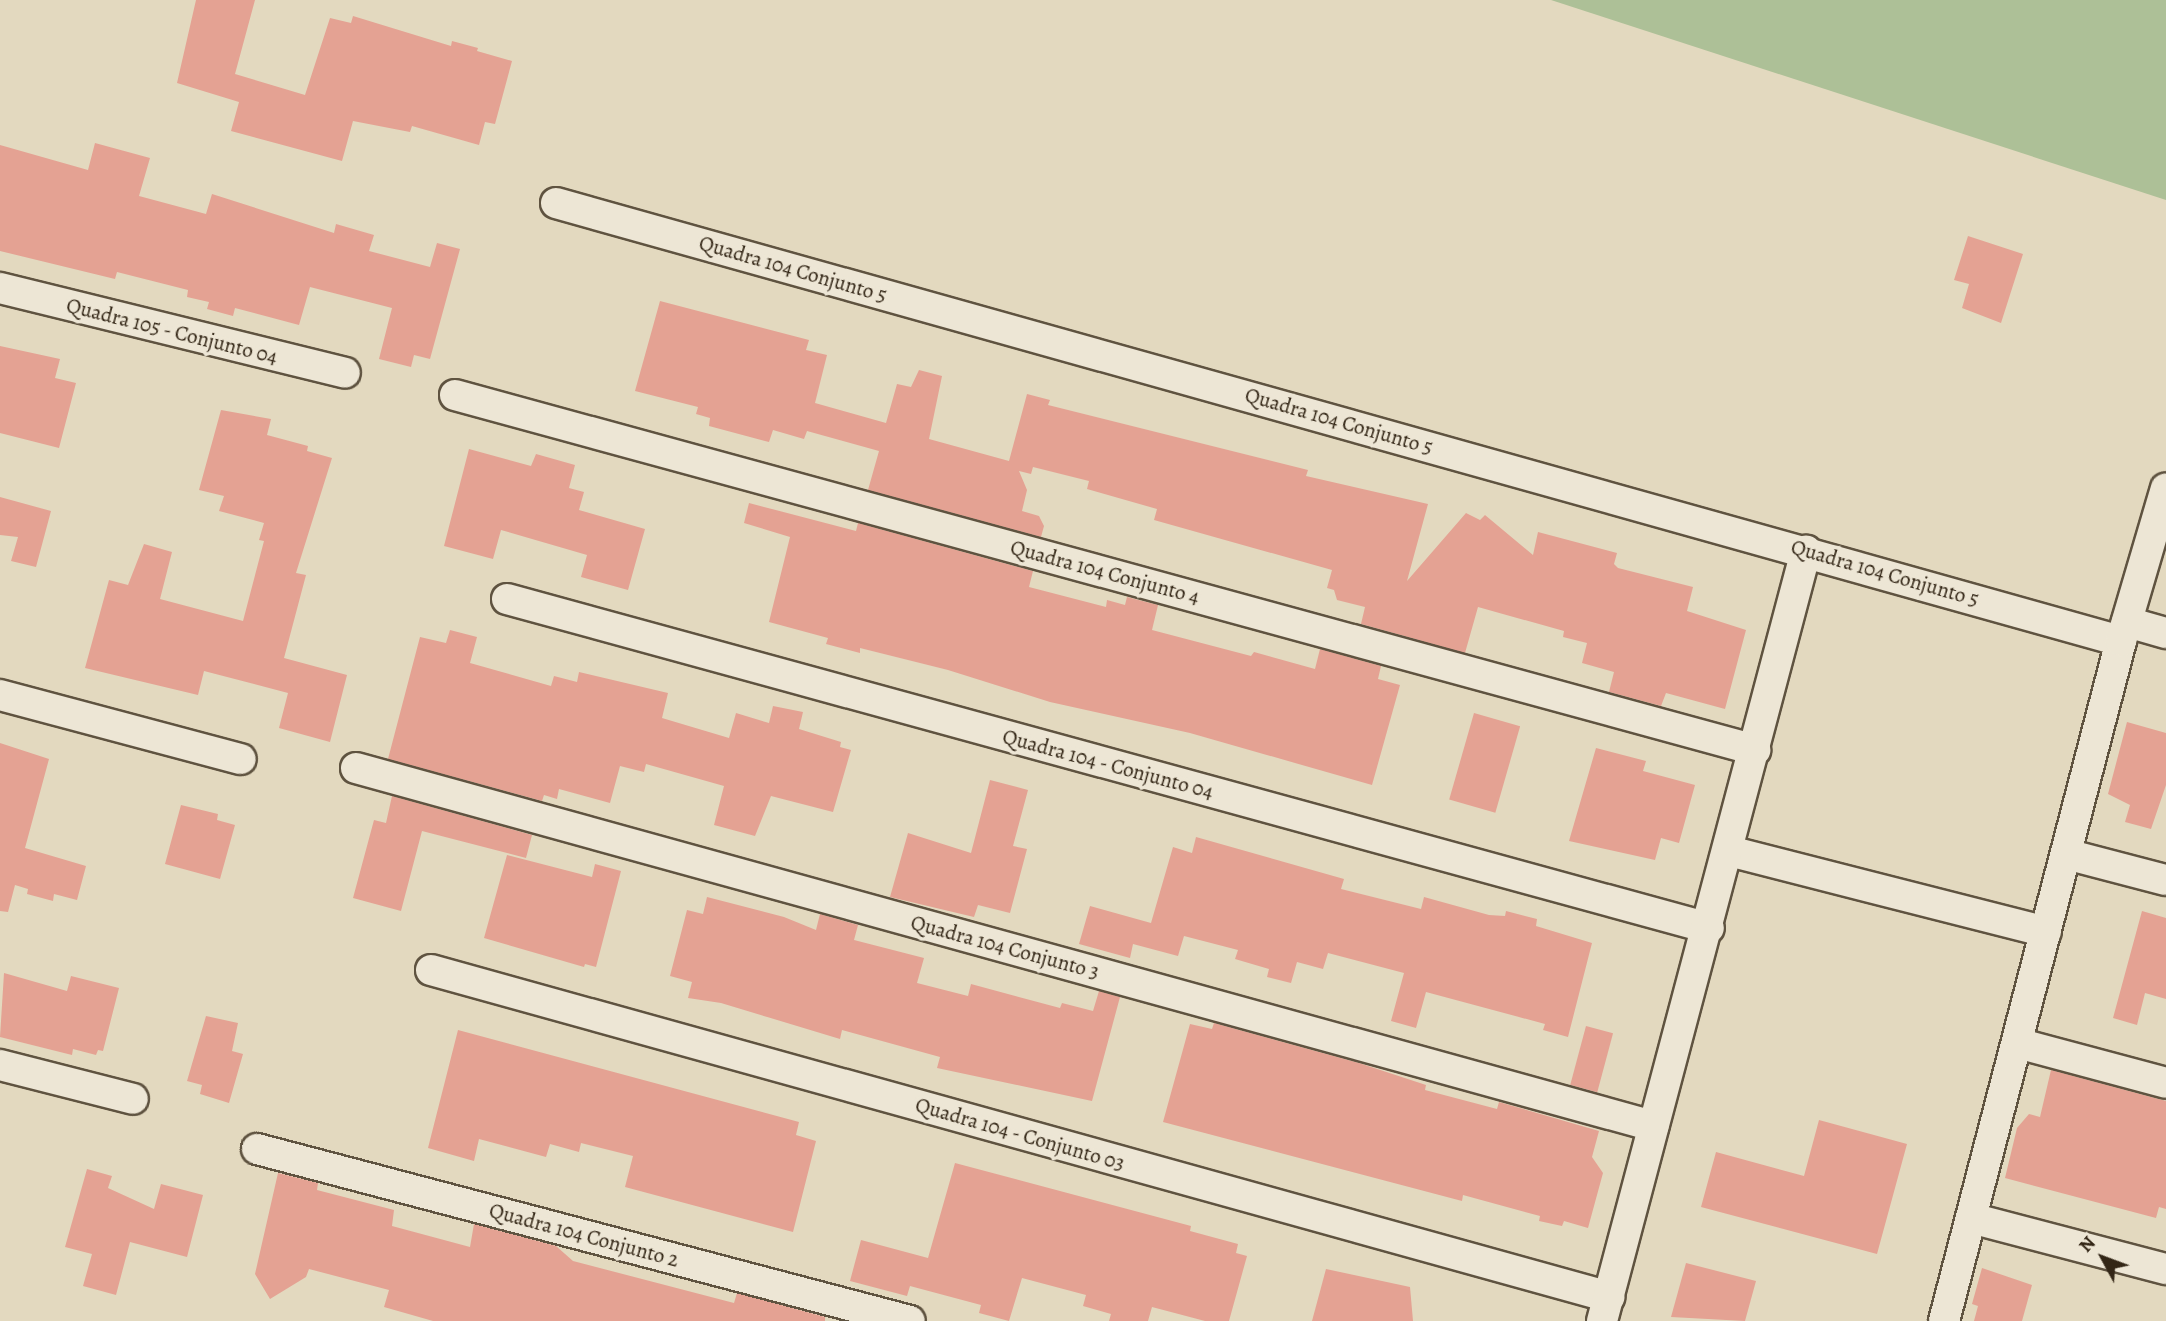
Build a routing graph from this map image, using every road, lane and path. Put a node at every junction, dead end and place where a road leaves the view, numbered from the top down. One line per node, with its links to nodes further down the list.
1 (556, 203): 6 (street, Quadra 104 Conjunto 5)
2 (0, 288): 3 (street, Quadra 105 - Conjunto 04)
3 (345, 373)
4 (455, 395): 11 (street, Quadra 104 Conjunto 4)
5 (2166, 488): 8 (street)
6 (1806, 551): 8 (street, Quadra 104 Conjunto 5); 11 (street)
7 (506, 600): 17 (street, Quadra 104 - Conjunto 04)
8 (2124, 631): 9 (street, Quadra 104 Conjunto 5); 15 (street)
9 (2166, 633)
10 (0, 695): 12 (street)
11 (1755, 750): 14 (street)
12 (242, 759)
13 (356, 768): 24 (street, Quadra 104 Conjunto 3)
14 (1729, 851): 17 (street); 18 (street)
15 (2066, 854): 16 (street); 18 (street)
16 (2166, 880)
17 (1709, 928): 24 (street)
18 (2046, 932): 20 (street)
19 (431, 970): 28 (street, Quadra 104 - Conjunto 03)
20 (2017, 1043): 22 (street); 26 (street)
21 (0, 1066): 23 (street)
22 (2166, 1083)
23 (133, 1099)
24 (1653, 1126): 28 (street)
25 (257, 1149): 29 (street, Quadra 104 Conjunto 2)
26 (1971, 1218): 27 (street); 30 (street)
27 (2166, 1269)
28 (1606, 1309)
29 (910, 1321)
30 (1944, 1321)

